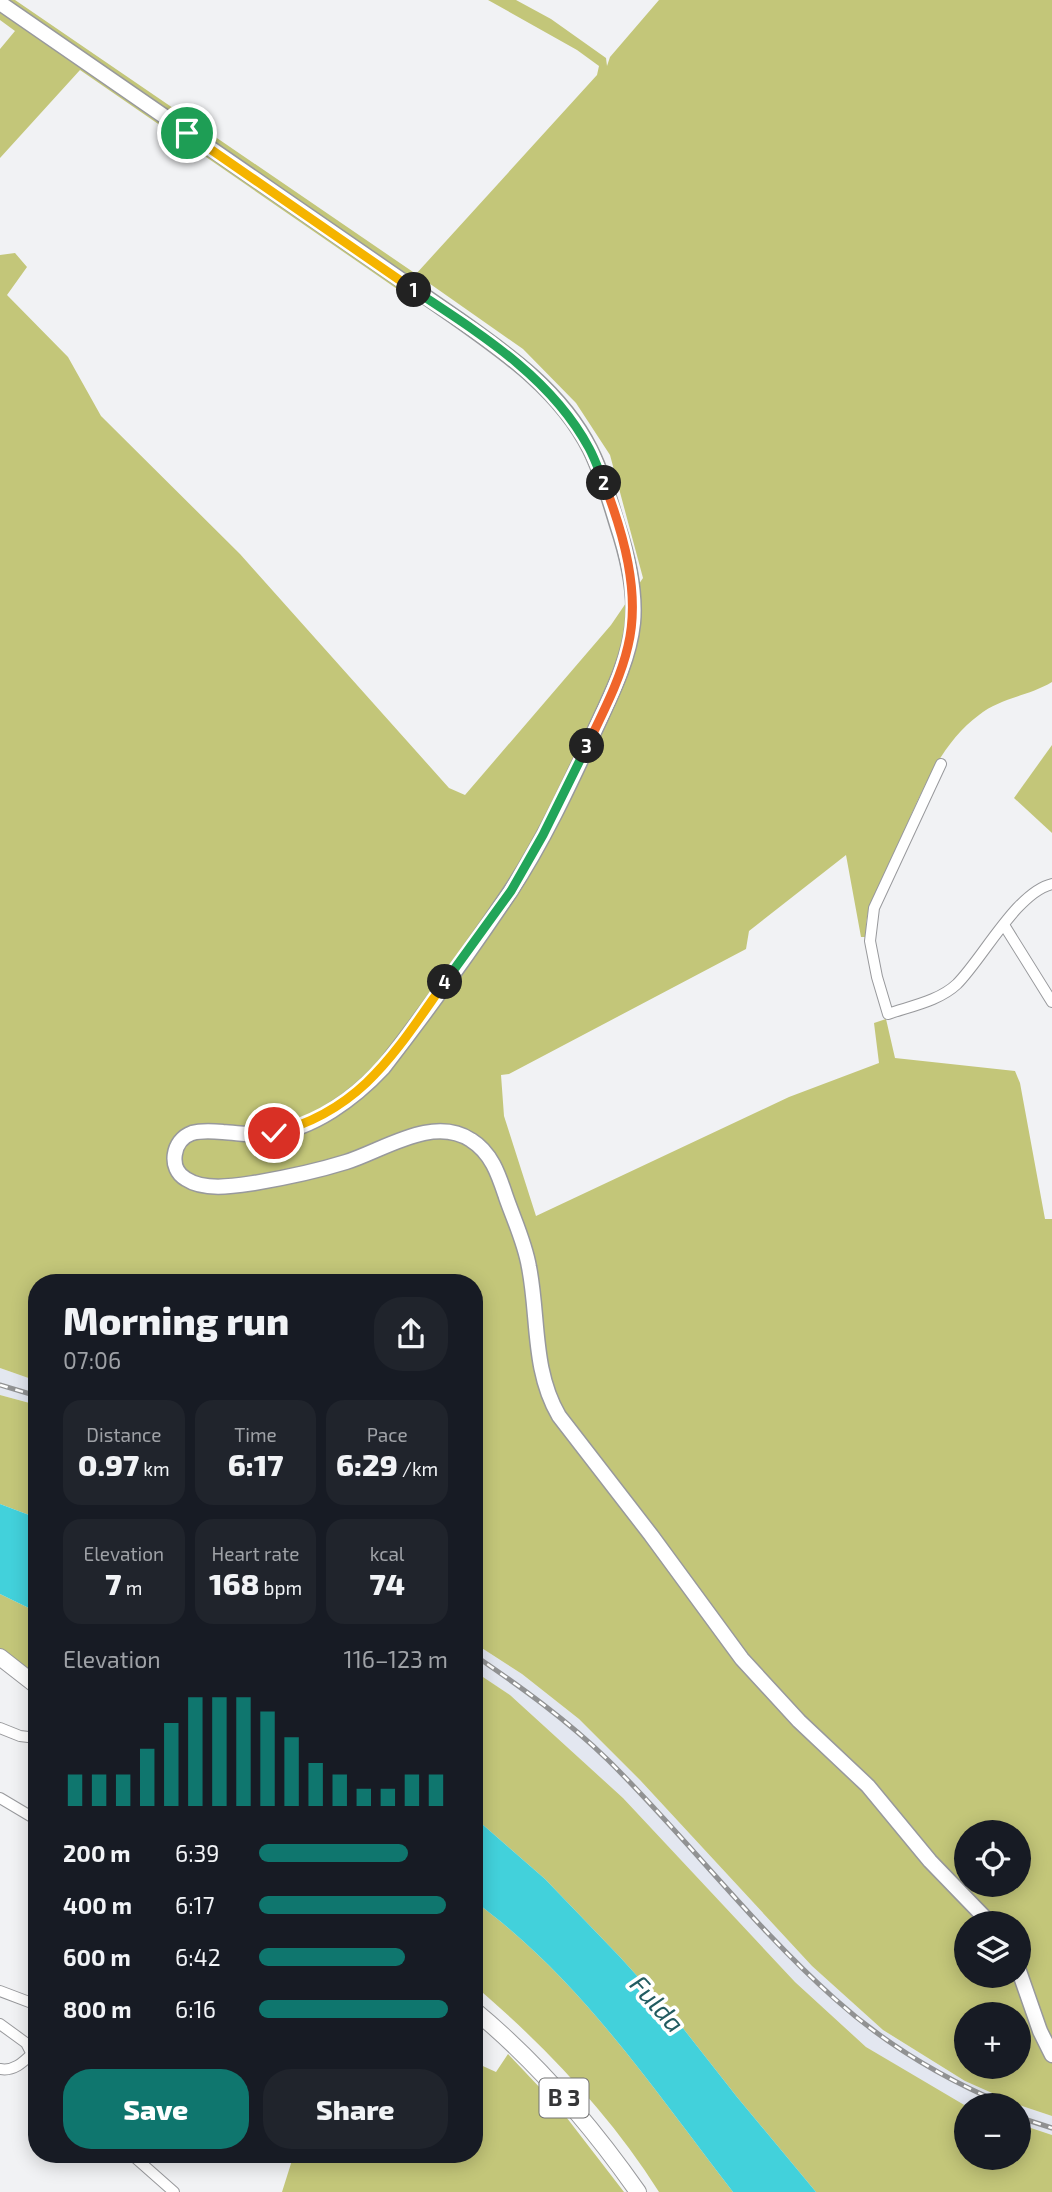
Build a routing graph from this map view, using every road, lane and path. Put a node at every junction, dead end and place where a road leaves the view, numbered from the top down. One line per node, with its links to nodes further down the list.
1 (0, 3): 12 (street)
2 (941, 764): 4 (street)
3 (1052, 884): 4 (street)
4 (1004, 925): 5 (street)
5 (1052, 1002)
6 (0, 1657): 7 (main road)
7 (28, 1679)
8 (0, 1728): 9 (street)
9 (28, 1737)
10 (0, 1798): 11 (street)
11 (28, 1815)
12 (978, 1911)
13 (1025, 1988): 19 (street)
14 (0, 1991): 15 (street)
15 (28, 2002)
16 (483, 2018): 24 (main road, B 3)
17 (0, 2024): 18 (street)
18 (28, 2044)
19 (1052, 2055)
20 (28, 2057): 21 (street)
21 (0, 2069)
22 (141, 2163): 23 (street)
23 (174, 2192)
24 (638, 2192)

